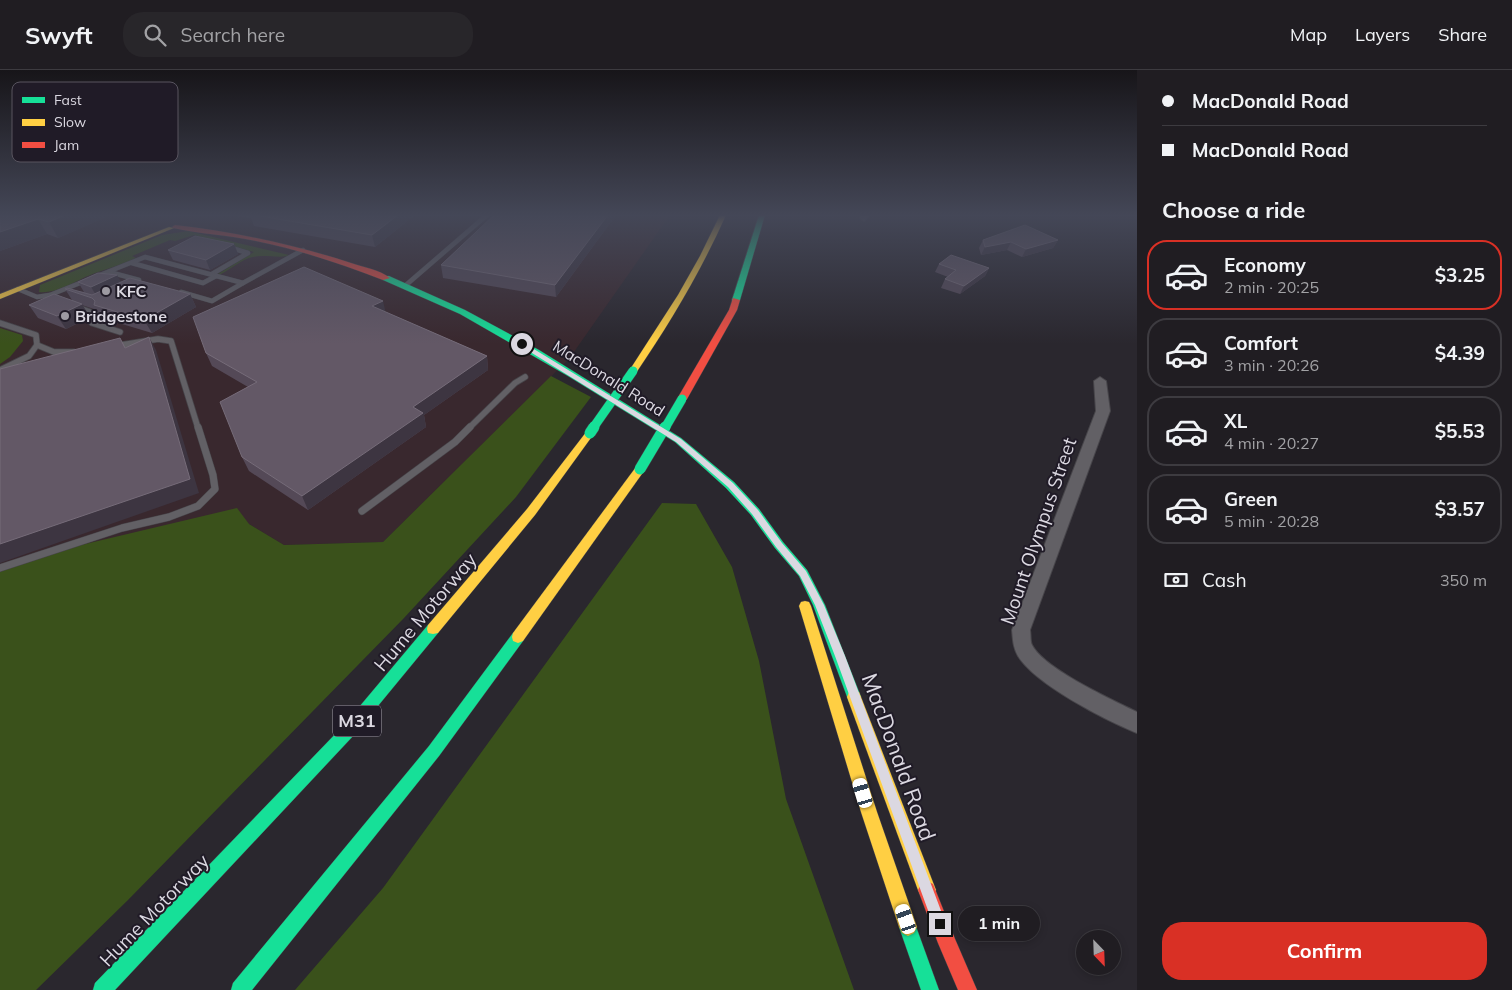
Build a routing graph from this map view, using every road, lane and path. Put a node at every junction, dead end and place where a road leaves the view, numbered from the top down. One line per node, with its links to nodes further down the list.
1 (67, 258): 17 (main road, MacDonald Road)
2 (98, 258): 20 (main road)
3 (143, 258): 13 (lane)
4 (149, 258): 15 (lane)
5 (242, 258): 15 (lane)
6 (289, 258): 16 (lane)
7 (330, 258): 18 (main road, MacDonald Road)
8 (437, 258): 18 (lane)
9 (691, 258): 29 (main road)
10 (704, 258): 29 (main road, Hume Motorway / M31)
11 (749, 258): 26 (main road)
12 (760, 258): 26 (main road)
13 (132, 263): 14 (lane); 15 (lane)
14 (108, 272): 19 (lane); 22 (lane)
15 (214, 275): 16 (lane)
16 (243, 283): 21 (lane)
17 (0, 285)
18 (406, 285): 37 (main road, MacDonald Road)
19 (135, 286)
20 (18, 290): 22 (lane); 23 (main road)
21 (178, 291)
22 (45, 296): 24 (lane)
23 (0, 297)
24 (53, 299)
25 (69, 304): 28 (lane)
26 (733, 310): 43 (main road, bridge)
27 (0, 323): 30 (lane)
28 (120, 332)
29 (656, 339): 42 (main road, Hume Motorway / M31, bridge)
30 (37, 345): 32 (lane); 33 (lane)
31 (104, 348): 38 (lane)
32 (86, 351)
33 (0, 370)
34 (525, 377): 36 (lane)
35 (1100, 382): 41 (street, Mount Olympus Street)
36 (362, 511)
37 (779, 545): 39 (main road, MacDonald Road); 45 (main road, MacDonald Road)
38 (0, 568)
39 (792, 576)
40 (801, 598): 44 (main road, MacDonald Road)
41 (1137, 724)
42 (102, 990)
43 (240, 990)
44 (930, 990)
45 (968, 990)

